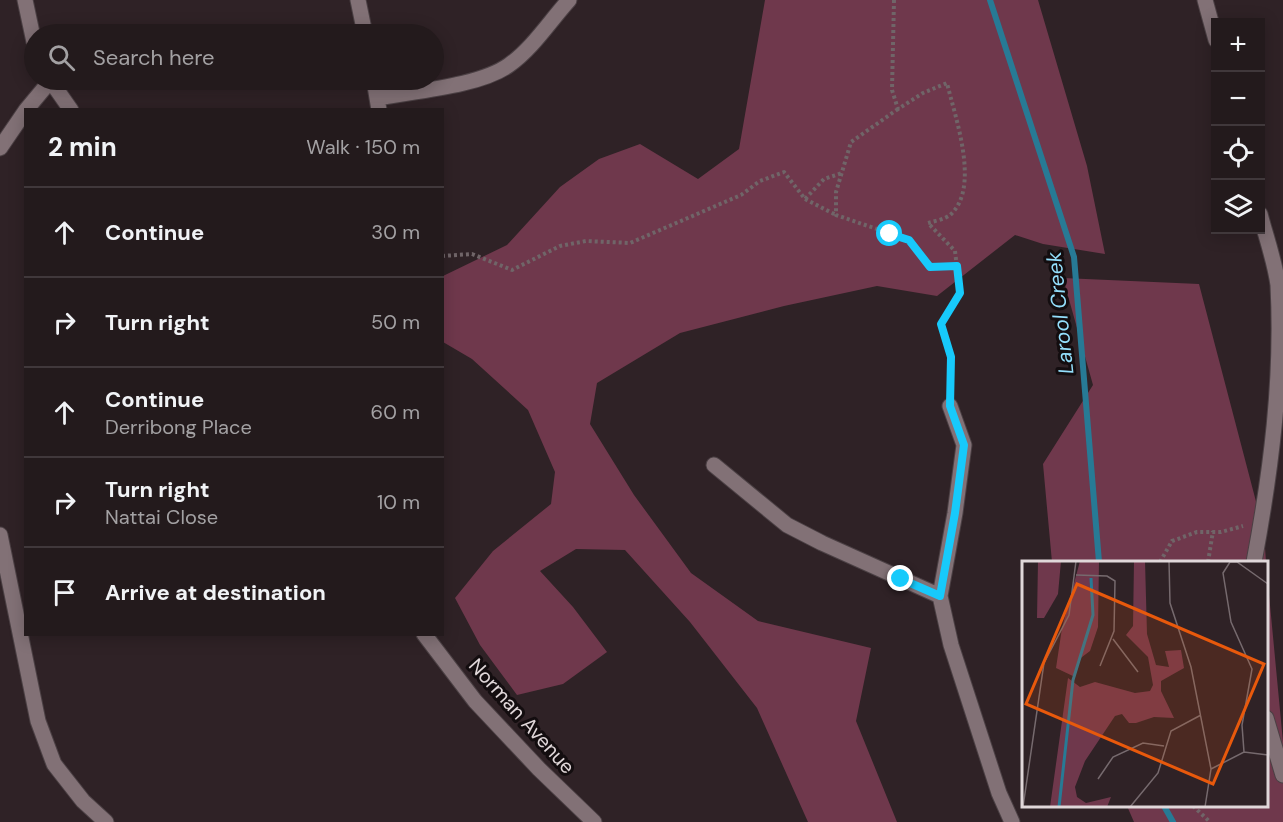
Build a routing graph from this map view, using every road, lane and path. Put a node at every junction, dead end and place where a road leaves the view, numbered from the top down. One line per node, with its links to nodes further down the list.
1 (25, 0): 6 (street)
2 (358, 0): 7 (street)
3 (569, 0): 9 (street)
4 (894, 0): 16 (path)
5 (1205, 0): 8 (street)
6 (30, 24)
7 (363, 24)
8 (1211, 24)
9 (444, 87)
10 (42, 90): 14 (street)
11 (57, 90): 15 (street)
12 (434, 90): 13 (street)
13 (379, 104)
14 (28, 108)
15 (70, 108)
16 (898, 109): 19 (path); 24 (path)
17 (24, 113): 18 (street)
18 (0, 148)
19 (842, 173): 20 (path); 21 (path)
20 (805, 199): 21 (path); 23 (path)
21 (836, 215): 24 (path)
22 (1265, 234): 27 (street)
23 (444, 256)
24 (957, 266): 25 (path)
25 (950, 406): 33 (street)
26 (714, 465): 33 (street)
27 (1262, 521): 28 (path); 32 (street)
28 (1214, 531): 30 (path); 31 (path)
29 (0, 535): 38 (street)
30 (1161, 561)
31 (1208, 561)
32 (1254, 561)
33 (940, 596): 40 (street)
34 (426, 636): 39 (street, Norman Avenue)
35 (1268, 725): 36 (street)
36 (1283, 775)
37 (1194, 807): 41 (path)
38 (106, 822)
39 (594, 822)
40 (1012, 822)
41 (1210, 822)

